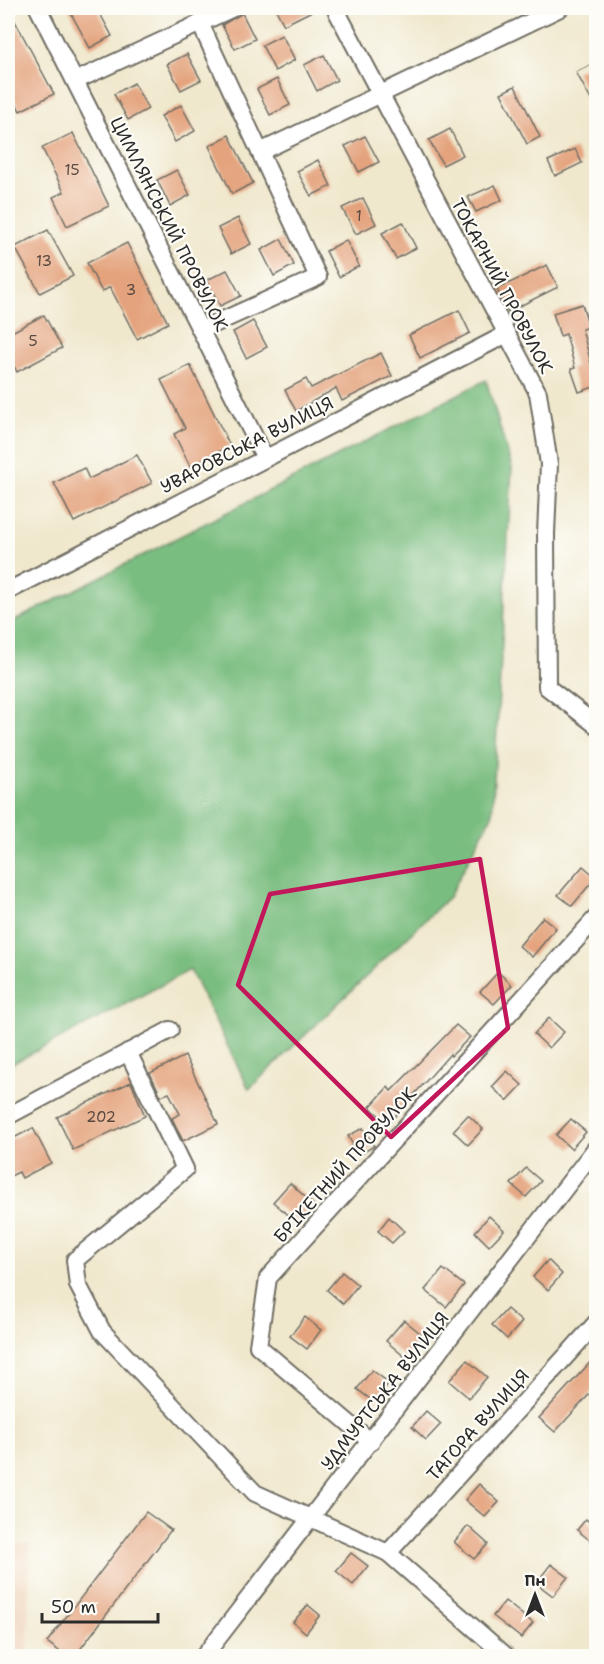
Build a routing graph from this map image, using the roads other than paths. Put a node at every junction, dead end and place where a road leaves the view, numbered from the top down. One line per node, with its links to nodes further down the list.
1 (38, 8): 6 (street, ЦИМЛЯНСЬКИЙ ПРОВУЛОК)
2 (233, 8): 5 (street)
3 (334, 8): 7 (street, ТОКАРНИЙ ПРОВУЛОК)
4 (561, 8): 7 (street)
5 (200, 23): 6 (street); 8 (street)
6 (75, 81): 9 (street, ЦИМЛЯНСЬКИЙ ПРОВУЛОК)
7 (380, 95): 8 (street); 10 (street, ТОКАРНИЙ ПРОВУЛОК)
8 (260, 152): 9 (street)
9 (201, 330): 11 (street, ЦИМЛЯНСЬКИЙ ПРОВУЛОК)
10 (505, 335): 11 (street, УВАРОВСЬКА ВУЛИЦЯ); 13 (street, ТОКАРНИЙ ПРОВУЛОК)
11 (265, 458): 12 (street, УВАРОВСЬКА ВУЛИЦЯ)
12 (8, 591)
13 (597, 725)
14 (597, 918): 20 (street, БРIКЕТНИЙ ПРОВУЛОК)
15 (170, 1030): 16 (street)
16 (128, 1052): 17 (street); 21 (street)
17 (8, 1116)
18 (597, 1148): 20 (street, УДМУРТСЬКА ВУЛИЦЯ)
19 (597, 1323): 22 (street, ТАГОРА ВУЛИЦЯ)
20 (371, 1442): 21 (street, УДМУРТСЬКА ВУЛИЦЯ)
21 (310, 1520): 22 (street); 23 (street, УДМУРТСЬКА ВУЛИЦЯ)
22 (388, 1553): 24 (street)
23 (204, 1656)
24 (506, 1656)

